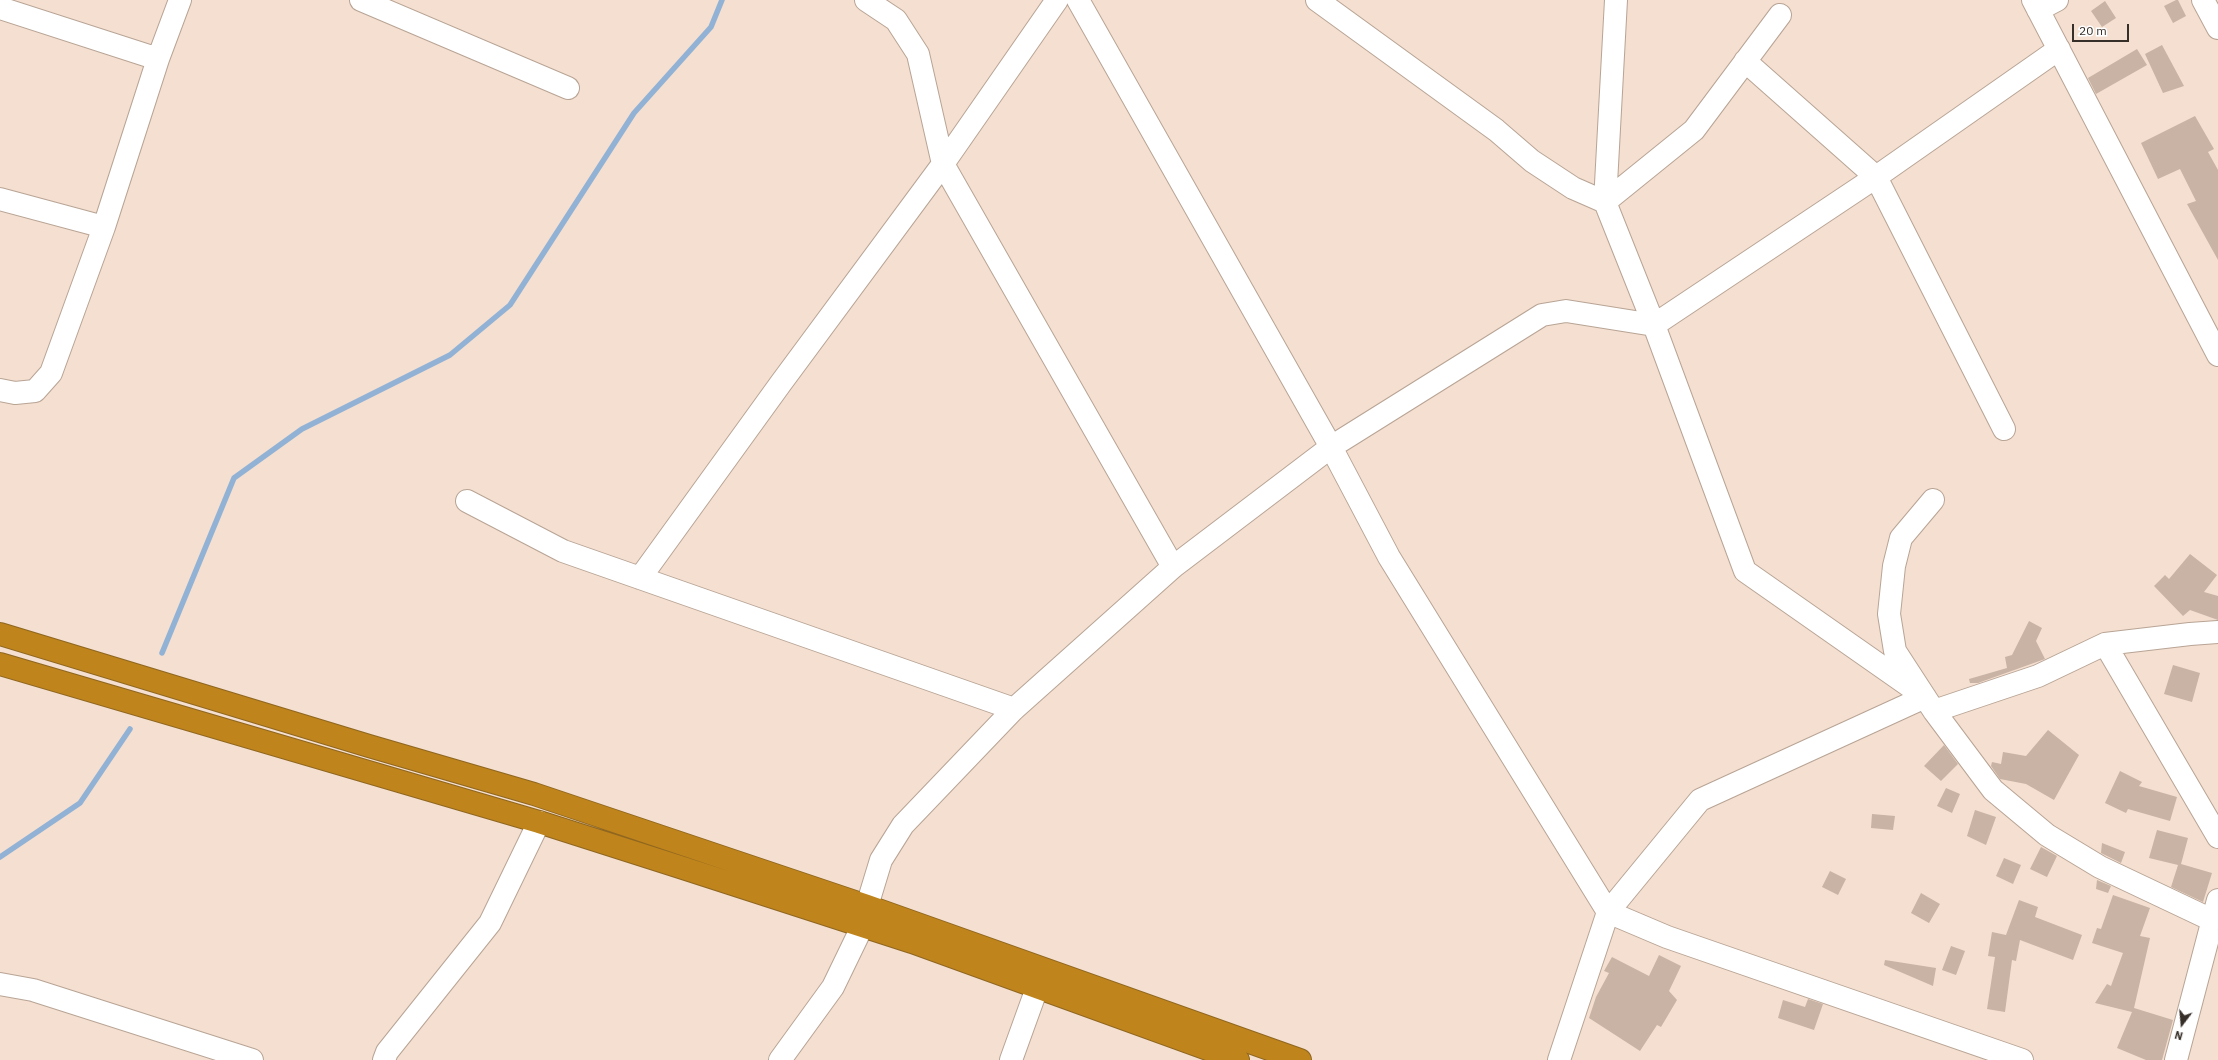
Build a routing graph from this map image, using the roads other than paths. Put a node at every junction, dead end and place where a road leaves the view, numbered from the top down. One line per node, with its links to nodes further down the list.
1 (180, 0): 14 (street)
2 (361, 0): 16 (street)
3 (866, 0): 17 (street)
4 (1057, 0): 17 (street)
5 (1078, 0): 26 (street)
6 (1317, 0): 20 (street)
7 (1616, 0): 20 (street)
8 (2203, 0): 12 (street)
9 (2042, 3): 13 (street)
10 (0, 8): 14 (street)
11 (1780, 15): 15 (street)
12 (2218, 28)
13 (2059, 49): 18 (street); 23 (street)
14 (158, 59): 21 (street)
15 (1745, 61): 18 (street); 20 (street)
16 (568, 88)
17 (943, 164): 29 (street); 30 (street)
18 (1876, 177): 22 (street); 25 (street)
19 (0, 199): 21 (street)
20 (1605, 202): 22 (street)
21 (104, 227): 24 (street)
22 (1654, 325): 26 (street); 35 (street)
23 (2218, 355)
24 (0, 390)
25 (2004, 429)
26 (1331, 448): 29 (street); 40 (street)
27 (1933, 500): 35 (street)
28 (467, 501): 30 (street)
29 (1173, 566): 36 (street)
30 (640, 578): 36 (street)
31 (2218, 632): 33 (street)
32 (0, 634): 41 (highway)
33 (2106, 644): 35 (street); 38 (street)
34 (0, 664): 37 (highway)
35 (1930, 704): 39 (street); 40 (street)
36 (1014, 709): 41 (street)
37 (539, 822): 41 (highway); 46 (street)
38 (2218, 837)
39 (2215, 910): 53 (street)
40 (1608, 912): 51 (street); 52 (street)
41 (865, 916): 42 (highway); 47 (street)
42 (980, 957): 44 (highway); 50 (highway)
43 (0, 984): 45 (street)
44 (1036, 988): 48 (street); 49 (highway)
45 (252, 1060)
46 (384, 1060)
47 (780, 1060)
48 (1011, 1060)
49 (1238, 1060)
50 (1300, 1060)
51 (1559, 1060)
52 (2022, 1060)
53 (2176, 1060)

